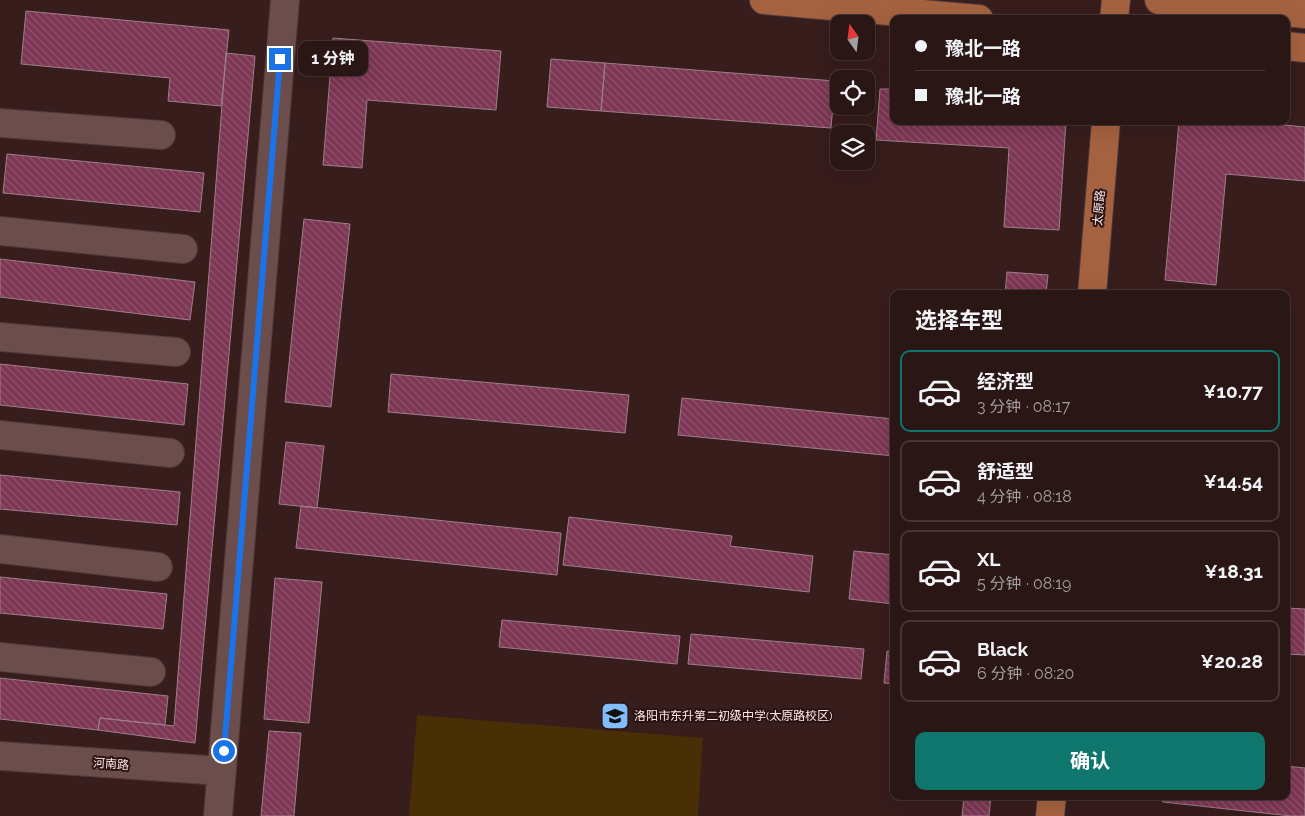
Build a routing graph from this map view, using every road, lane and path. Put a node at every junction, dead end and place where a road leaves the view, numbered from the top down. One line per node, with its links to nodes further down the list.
1 (284, 0): 25 (street)
2 (764, 0): 6 (main road)
3 (1116, 0): 7 (main road)
4 (1159, 0): 5 (main road)
5 (1305, 14)
6 (934, 15)
7 (1114, 15)
8 (1290, 46): 9 (main road)
9 (1305, 48)
10 (0, 123): 12 (street)
11 (1106, 125): 15 (main road, 太原路)
12 (161, 135)
13 (0, 231): 14 (street)
14 (183, 249)
15 (1092, 290)
16 (0, 337): 17 (street)
17 (176, 352)
18 (0, 435): 19 (street)
19 (170, 453)
20 (0, 549): 21 (street)
21 (158, 567)
22 (0, 657): 23 (street)
23 (151, 672)
24 (0, 756): 25 (street, 河南路)
25 (222, 771): 27 (street)
26 (1052, 800): 28 (main road)
27 (218, 816)
28 (1050, 816)

